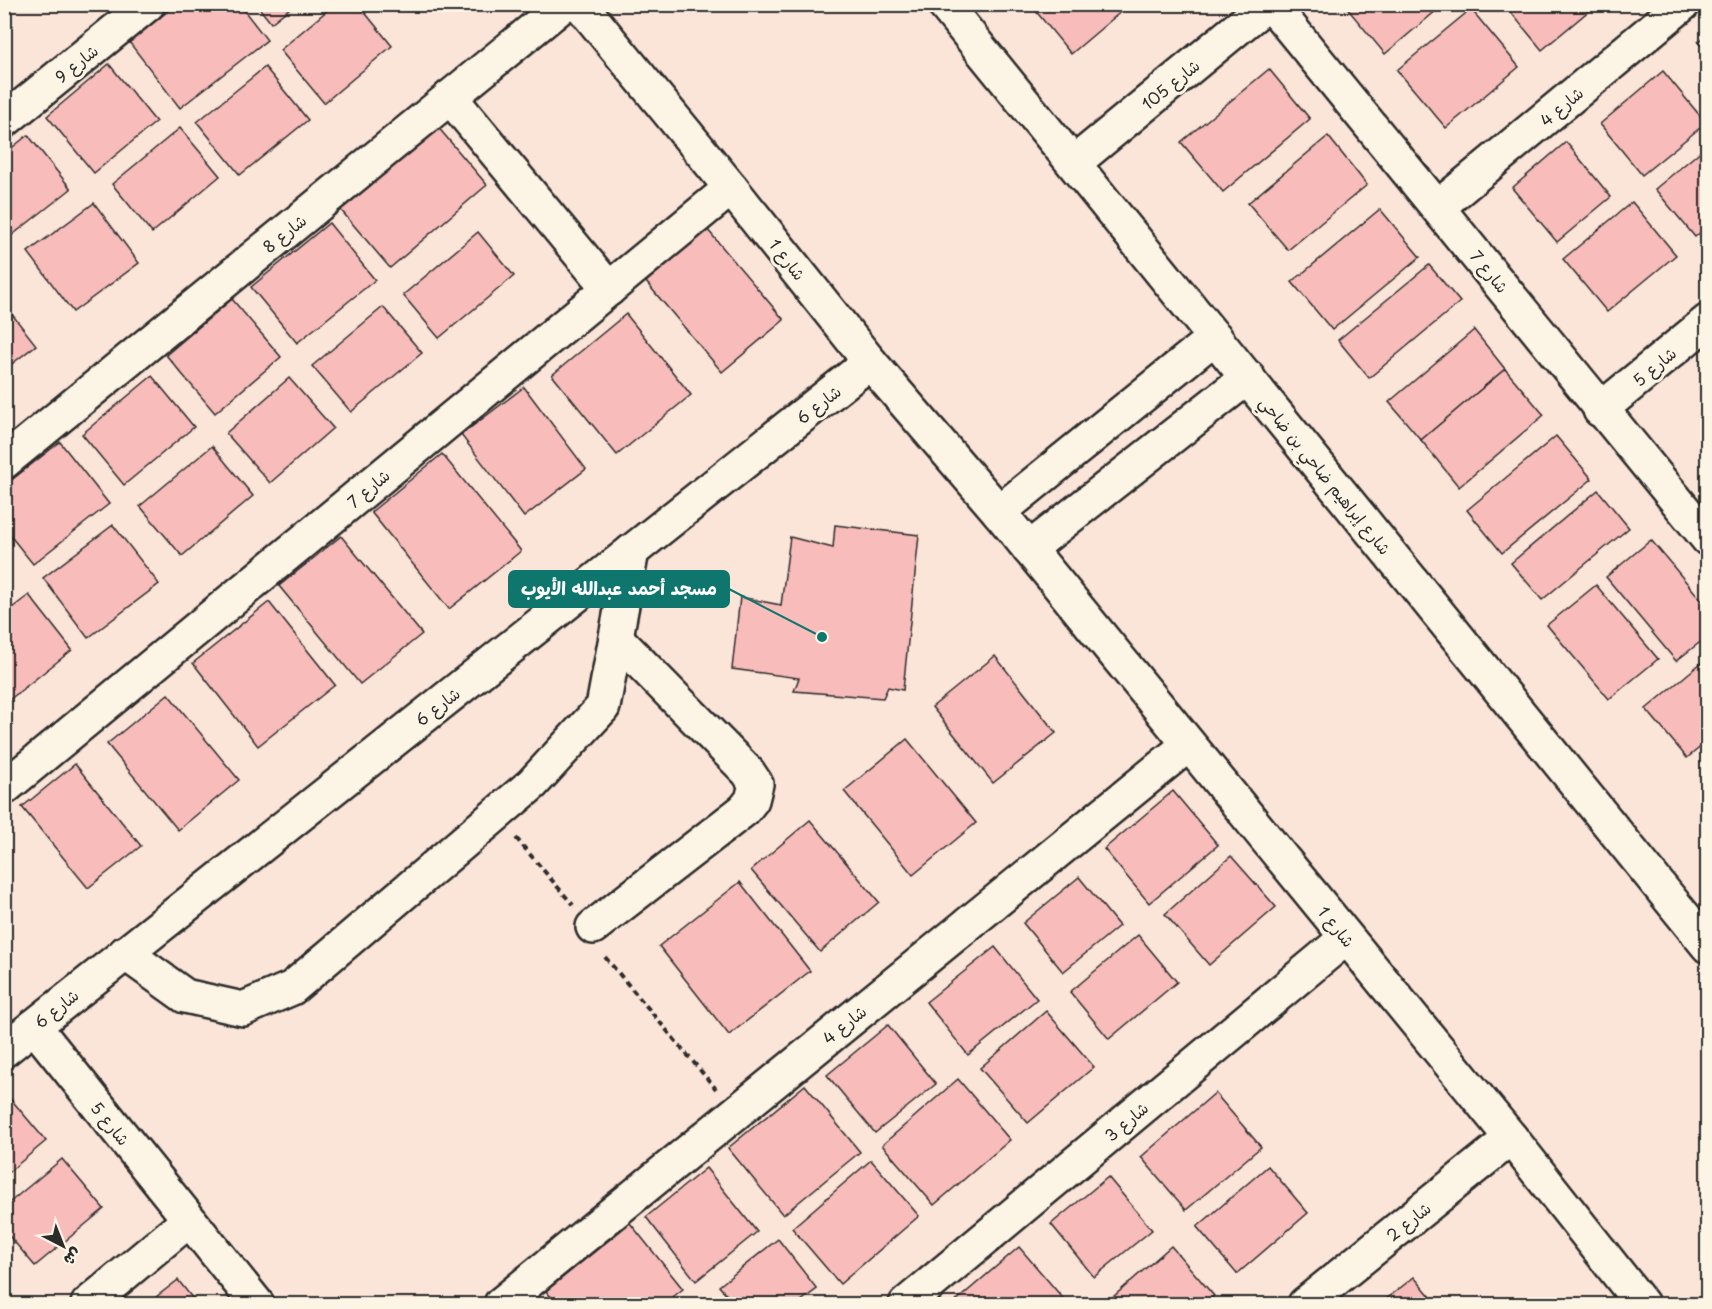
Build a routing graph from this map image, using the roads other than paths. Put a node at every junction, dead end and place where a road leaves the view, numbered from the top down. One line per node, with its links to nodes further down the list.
1 (148, 4): 8 (street, شارع 9)
2 (564, 4): 7 (street, شارع 8)
3 (580, 4): 10 (street, شارع 1)
4 (944, 4): 9 (street, شارع إبراهيم ضاحي بن ضاحي)
5 (1269, 4): 9 (street, شارع 105); 11 (street, شارع 7)
6 (1683, 4): 11 (street, شارع 4)
7 (450, 97): 12 (street); 18 (street, شارع 8)
8 (4, 121)
9 (1074, 163): 14 (street, شارع إبراهيم ضاحي بن ضاحي)
10 (731, 188): 12 (street, شارع 7); 15 (street, شارع 1)
11 (1438, 207): 17 (street, شارع 7)
12 (609, 289): 25 (street, شارع 7)
13 (1707, 321): 17 (street, شارع 5)
14 (1215, 337): 16 (street, شارع إبراهيم ضاحي بن ضاحي); 19 (street)
15 (870, 362): 19 (street, شارع 1); 22 (street, شارع 6)
16 (1248, 378): 21 (street); 28 (street, شارع إبراهيم ضاحي بن ضاحي)
17 (1600, 410): 20 (street, شارع 7)
18 (4, 462)
19 (999, 512): 21 (street, شارع 1)
20 (1707, 538)
21 (1029, 549): 24 (street, شارع 1)
22 (632, 551): 23 (street); 29 (street, شارع 6)
23 (617, 639): 26 (street); 29 (street)
24 (1188, 745): 27 (street, شارع 1); 35 (street, شارع 4)
25 (4, 788)
26 (592, 927)
27 (1346, 938): 31 (street, شارع 1); 36 (street, شارع 3)
28 (1707, 946)
29 (125, 953): 30 (street, شارع 6)
30 (14, 1039): 32 (street, شارع 5)
31 (1511, 1138): 37 (street, شارع 2); 38 (street, شارع 1)
32 (189, 1220): 33 (street); 34 (street, شارع 5)
33 (88, 1305)
34 (257, 1305)
35 (501, 1305)
36 (906, 1305)
37 (1305, 1305)
38 (1642, 1305)

